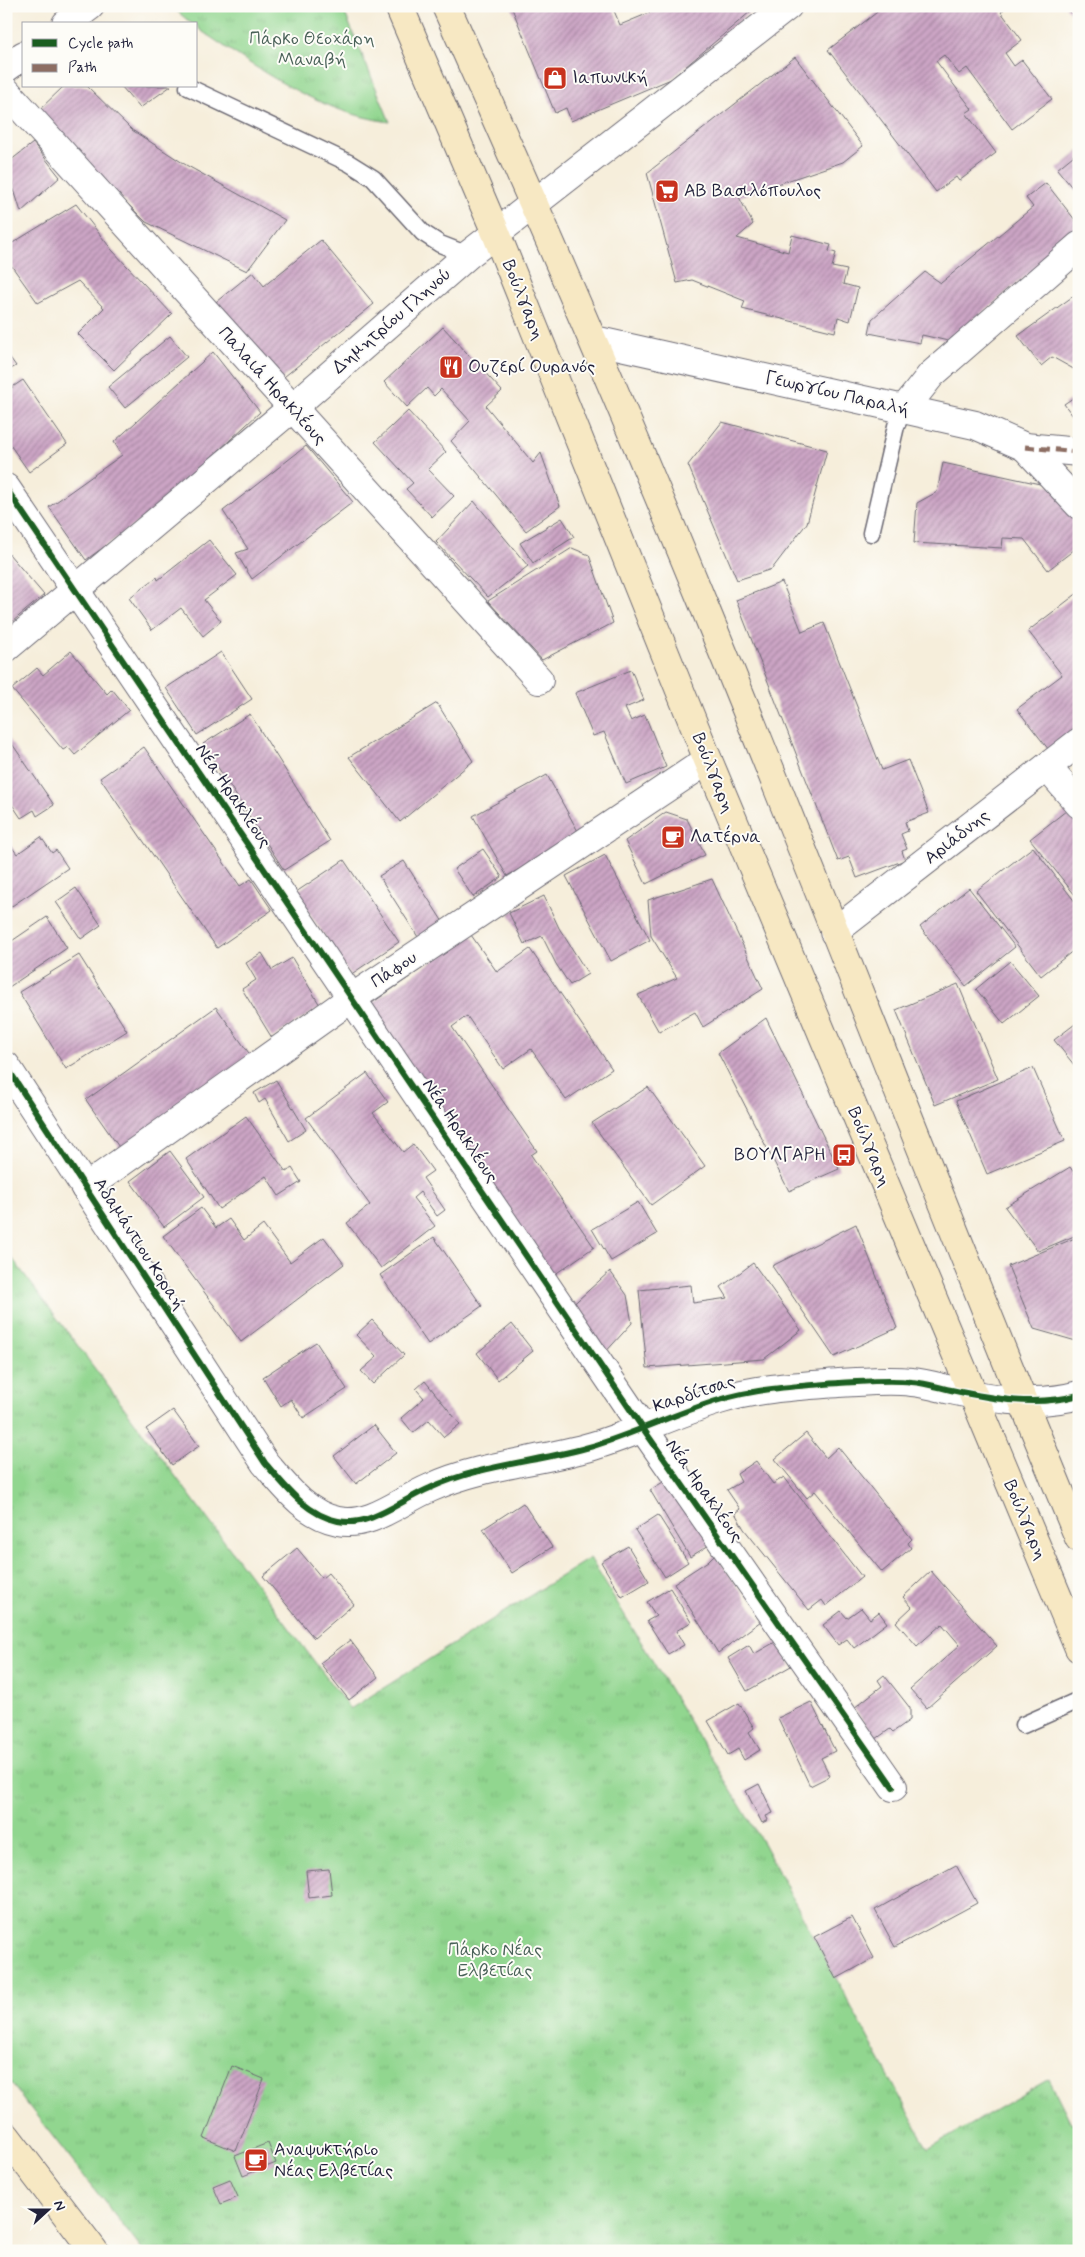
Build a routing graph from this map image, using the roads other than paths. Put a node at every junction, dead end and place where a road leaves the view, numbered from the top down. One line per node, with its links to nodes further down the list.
1 (90, 6): 5 (street)
2 (399, 6): 11 (main road, Βούλγαρη)
3 (446, 6): 10 (main road)
4 (788, 6): 10 (street, Δημητρίου Γληνού)
5 (69, 22)
6 (22, 56): 7 (street)
7 (6, 68)
8 (190, 88): 13 (lane)
9 (6, 91): 15 (street, Παλαιά Ηρακλέους)
10 (535, 204): 11 (street, Δημητρίου Γληνού); 14 (main road)
11 (496, 233): 13 (street, Δημητρίου Γληνού); 26 (main road, Βούλγαρη)
12 (1079, 246): 16 (street)
13 (468, 255): 15 (street, Δημητρίου Γληνού)
14 (594, 340): 16 (street, Γεωργίου Παραλή); 29 (main road)
15 (292, 408): 22 (street, Δημητρίου Γληνού); 24 (street, Παλαιά Ηρακλέους)
16 (904, 409): 17 (street, Γεωργίου Παραλή); 21 (lane)
17 (1025, 447): 18 (street, Γεωργίου Παραλή); 20 (street)
18 (1079, 452)
19 (6, 488): 22 (street, Νέα Ηρακλέους)
20 (1079, 506)
21 (871, 532)
22 (76, 591): 23 (street, Δημητρίου Γληνού); 30 (street, Νέα Ηρακλέους)
23 (6, 648)
24 (539, 680)
25 (1079, 742): 27 (street, Αριάδνης)
26 (708, 760): 30 (street, Πάφου); 34 (main road, Βούλγαρη)
27 (1047, 767): 28 (street); 29 (street, Αριάδνης)
28 (1079, 804)
29 (834, 932): 36 (main road)
30 (352, 998): 33 (street, Πάφου); 37 (street, Νέα Ηρακλέους)
31 (6, 1066): 32 (street, Αδαμάντιου Κοραή)
32 (14, 1092): 33 (street, Αδαμάντιου Κοραή)
33 (85, 1188): 38 (street, Αδαμάντιου Κοραή)
34 (972, 1394): 36 (street, Καρδίτσας); 37 (street, Καρδίτσας); 40 (main road, Βούλγαρη)
35 (1079, 1396): 36 (street, Καρδίτσας)
36 (1022, 1401): 39 (main road)
37 (642, 1427): 38 (street, Καρδίτσας); 43 (street, Νέα Ηρακλέους)
38 (247, 1438)
39 (1079, 1538)
40 (1079, 1648)
41 (1079, 1700): 42 (lane)
42 (1023, 1726)
43 (894, 1787)
44 (6, 2136): 45 (main road)
45 (94, 2251)

